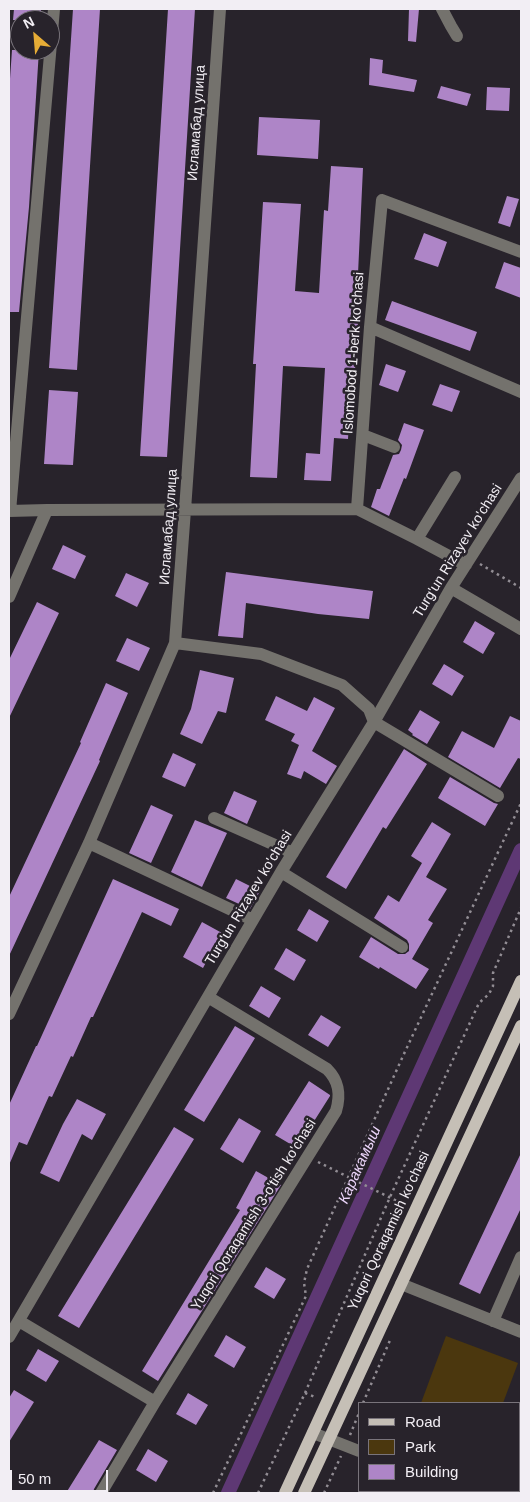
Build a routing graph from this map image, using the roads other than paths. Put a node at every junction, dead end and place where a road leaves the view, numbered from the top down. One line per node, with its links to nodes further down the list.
1 (54, 9): 15 (street)
2 (220, 9): 14 (street, Исламабад улица)
3 (442, 9): 4 (street)
4 (458, 36)
5 (521, 252): 6 (street, Islomobod 1-berk ko'chasi)
6 (370, 327): 7 (street); 8 (street, Islomobod 1-berk ko'chasi)
7 (521, 392)
8 (363, 435): 9 (street); 12 (street, Islomobod 1-berk ko'chasi)
9 (394, 446)
10 (455, 477): 16 (street)
11 (521, 478): 17 (street, Turg'un Rizayev ko'chasi)
12 (357, 509): 14 (street); 16 (street)
13 (47, 510): 14 (street); 15 (street); 19 (street)
14 (185, 510): 21 (street, Исламабад улица)
15 (9, 511)
16 (417, 539): 17 (street)
17 (468, 562): 18 (street, Turg'un Rizayev ko'chasi)
18 (451, 588): 20 (street); 22 (street, Turg'un Rizayev ko'chasi)
19 (9, 597)
20 (521, 630)
21 (175, 643): 22 (street); 25 (street, Исламабад улица)
22 (374, 722): 23 (street); 26 (street, Turg'un Rizayev ko'chasi)
23 (498, 796)
24 (214, 818): 26 (street)
25 (89, 843): 28 (street); 32 (street, Исламабад улица)
26 (293, 853): 27 (street, Turg'un Rizayev ko'chasi)
27 (281, 872): 28 (street, Turg'un Rizayev ko'chasi); 29 (street)
28 (253, 920): 31 (street, Turg'un Rizayev ko'chasi)
29 (402, 946)
30 (521, 980): 41 (main road, Yuqori Qoraqamish ko'chasi)
31 (208, 997): 36 (street, Turg'un Rizayev ko'chasi); 40 (street, Yuqori Qoraqamish 3-o'tish ko'chasi)
32 (9, 1014)
33 (521, 1026): 35 (main road)
34 (521, 1257): 37 (street)
35 (401, 1284): 37 (street); 42 (main road)
36 (19, 1321): 39 (street, Turg'un Rizayev ko'chasi); 40 (street)
37 (493, 1321): 38 (street)
38 (521, 1332)
39 (9, 1337)
40 (155, 1402): 44 (street, Yuqori Qoraqamish 3-o'tish ko'chasi)
41 (312, 1433): 42 (street); 45 (main road, Yuqori Qoraqamish ko'chasi)
42 (329, 1440): 43 (street); 46 (main road)
43 (358, 1452)
44 (101, 1493)
45 (285, 1493)
46 (304, 1493)

